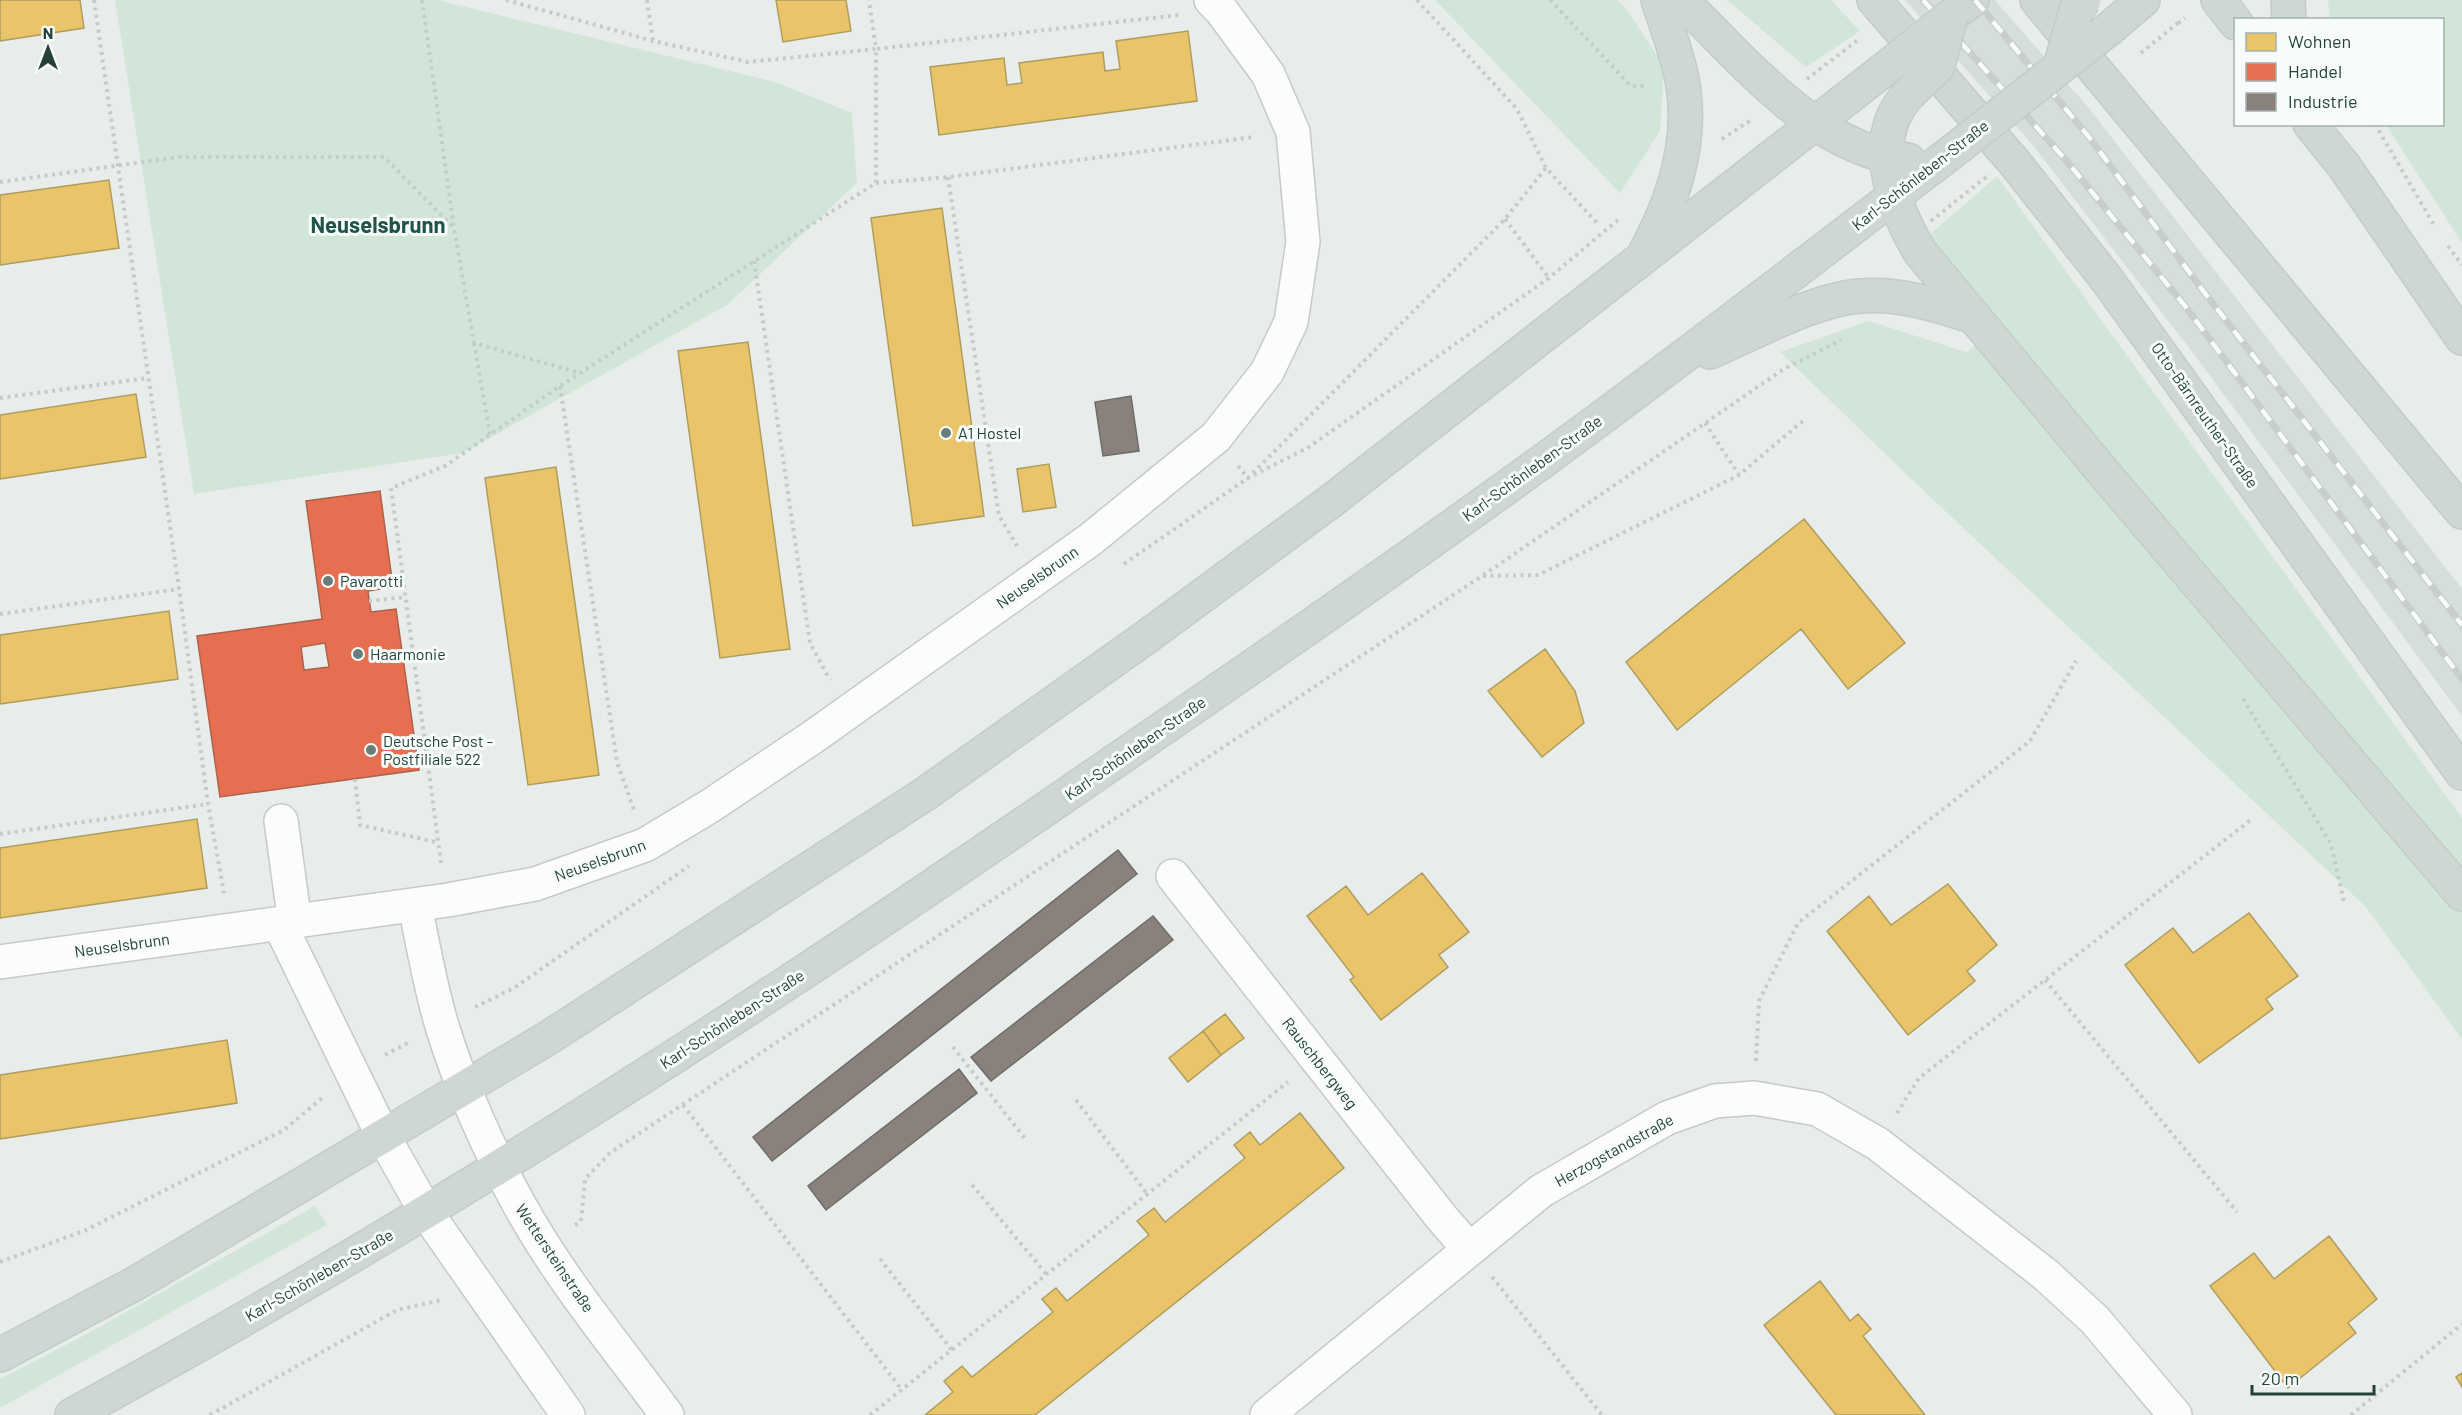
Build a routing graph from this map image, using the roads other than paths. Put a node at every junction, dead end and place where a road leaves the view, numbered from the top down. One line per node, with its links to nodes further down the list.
1 (1658, 0): 21 (main road)
2 (1681, 0): 14 (main road)
3 (1874, 0): 26 (main road, Otto-Bärnreuther-Straße)
4 (2037, 0): 25 (main road)
5 (2084, 0): 13 (main road, bridge)
6 (2143, 0): 13 (main road, Karl-Schönleben-Straße, bridge)
7 (2218, 0): 12 (main road)
8 (2288, 0): 11 (main road)
9 (1216, 5): 30 (street, Neuselsbrunn)
10 (1961, 8): 14 (main road, bridge); 17 (main road, bridge)
11 (2289, 18)
12 (2234, 22)
13 (2060, 67): 18 (main road, Karl-Schönleben-Straße, bridge)
14 (1816, 124): 17 (main road); 21 (main road)
15 (2312, 126): 19 (main road)
16 (2327, 126): 19 (main road)
17 (1887, 156): 18 (main road); 20 (main road)
18 (1947, 156): 20 (main road, Karl-Schönleben-Straße)
19 (2344, 166): 23 (main road)
20 (1894, 196): 22 (main road); 24 (main road, Karl-Schönleben-Straße)
21 (1641, 259): 33 (main road)
22 (1974, 317): 24 (main road); 29 (main road)
23 (2462, 338)
24 (1662, 374): 35 (main road, Karl-Schönleben-Straße)
25 (2462, 512)
26 (2462, 773)
27 (281, 821): 31 (street)
28 (1173, 876): 37 (street, Rauschbergweg)
29 (2462, 894)
30 (415, 905): 31 (street, Neuselsbrunn); 33 (street)
31 (288, 924): 32 (street, Neuselsbrunn); 34 (street)
32 (0, 962)
33 (465, 1088): 34 (main road); 35 (street, Wettersteinstraße)
34 (383, 1136): 36 (street); 38 (main road)
35 (499, 1166): 36 (main road, Karl-Schönleben-Straße); 41 (street, Wettersteinstraße)
36 (426, 1212): 39 (main road, Karl-Schönleben-Straße); 40 (street)
37 (1469, 1249): 42 (street, Herzogstandstraße); 43 (street, Herzogstandstraße)
38 (0, 1355)
39 (72, 1415)
40 (568, 1415)
41 (667, 1415)
42 (1267, 1415)
43 (2175, 1415)

